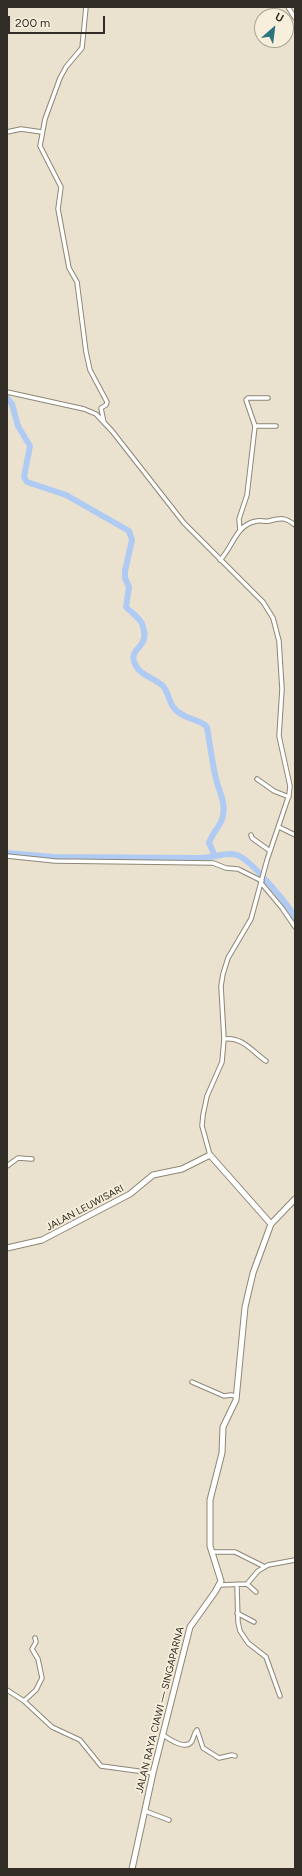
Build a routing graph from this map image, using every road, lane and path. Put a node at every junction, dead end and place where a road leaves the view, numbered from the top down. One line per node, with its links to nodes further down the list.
1 (86, 7): 3 (street)
2 (7, 132): 3 (street)
3 (42, 132): 6 (street)
4 (7, 392): 6 (street)
5 (268, 398): 7 (street)
6 (105, 423): 11 (street)
7 (255, 426): 8 (street); 10 (street)
8 (276, 426)
9 (295, 524): 10 (street)
10 (240, 530): 11 (street)
11 (220, 560): 13 (street)
12 (257, 779): 13 (street)
13 (289, 797): 14 (street)
14 (279, 827): 16 (street); 17 (street)
15 (251, 835): 17 (street)
16 (295, 836)
17 (270, 851): 19 (street)
18 (7, 856): 19 (street)
19 (262, 881): 20 (street); 21 (street)
20 (295, 927)
21 (224, 1039): 22 (street); 23 (street)
22 (266, 1061)
23 (210, 1155): 27 (main road); 28 (main road, JALAN LEUWISARI)
24 (32, 1159): 25 (street)
25 (7, 1166)
26 (295, 1199): 27 (main road)
27 (272, 1224): 30 (main road)
28 (7, 1248)
29 (192, 1382): 30 (street)
30 (236, 1396): 31 (main road)
31 (212, 1552): 33 (street); 35 (main road)
32 (295, 1560): 33 (street)
33 (265, 1567): 34 (street)
34 (247, 1584): 36 (street); 37 (street)
35 (219, 1585): 36 (street); 44 (main road, JALAN RAYA CIAWI — SINGAPARNA)
36 (238, 1586): 38 (street)
37 (256, 1592)
38 (237, 1613): 39 (street); 42 (street)
39 (254, 1622)
40 (34, 1638): 43 (street)
41 (7, 1690): 43 (street)
42 (280, 1696)
43 (24, 1701): 46 (street)
44 (163, 1735): 45 (street); 46 (main road, JALAN RAYA CIAWI — SINGAPARNA)
45 (235, 1756)
46 (153, 1773): 47 (main road, JALAN RAYA CIAWI — SINGAPARNA)
47 (145, 1810): 48 (street); 49 (main road, JALAN RAYA CIAWI — SINGAPARNA)
48 (169, 1820)
49 (132, 1869)

